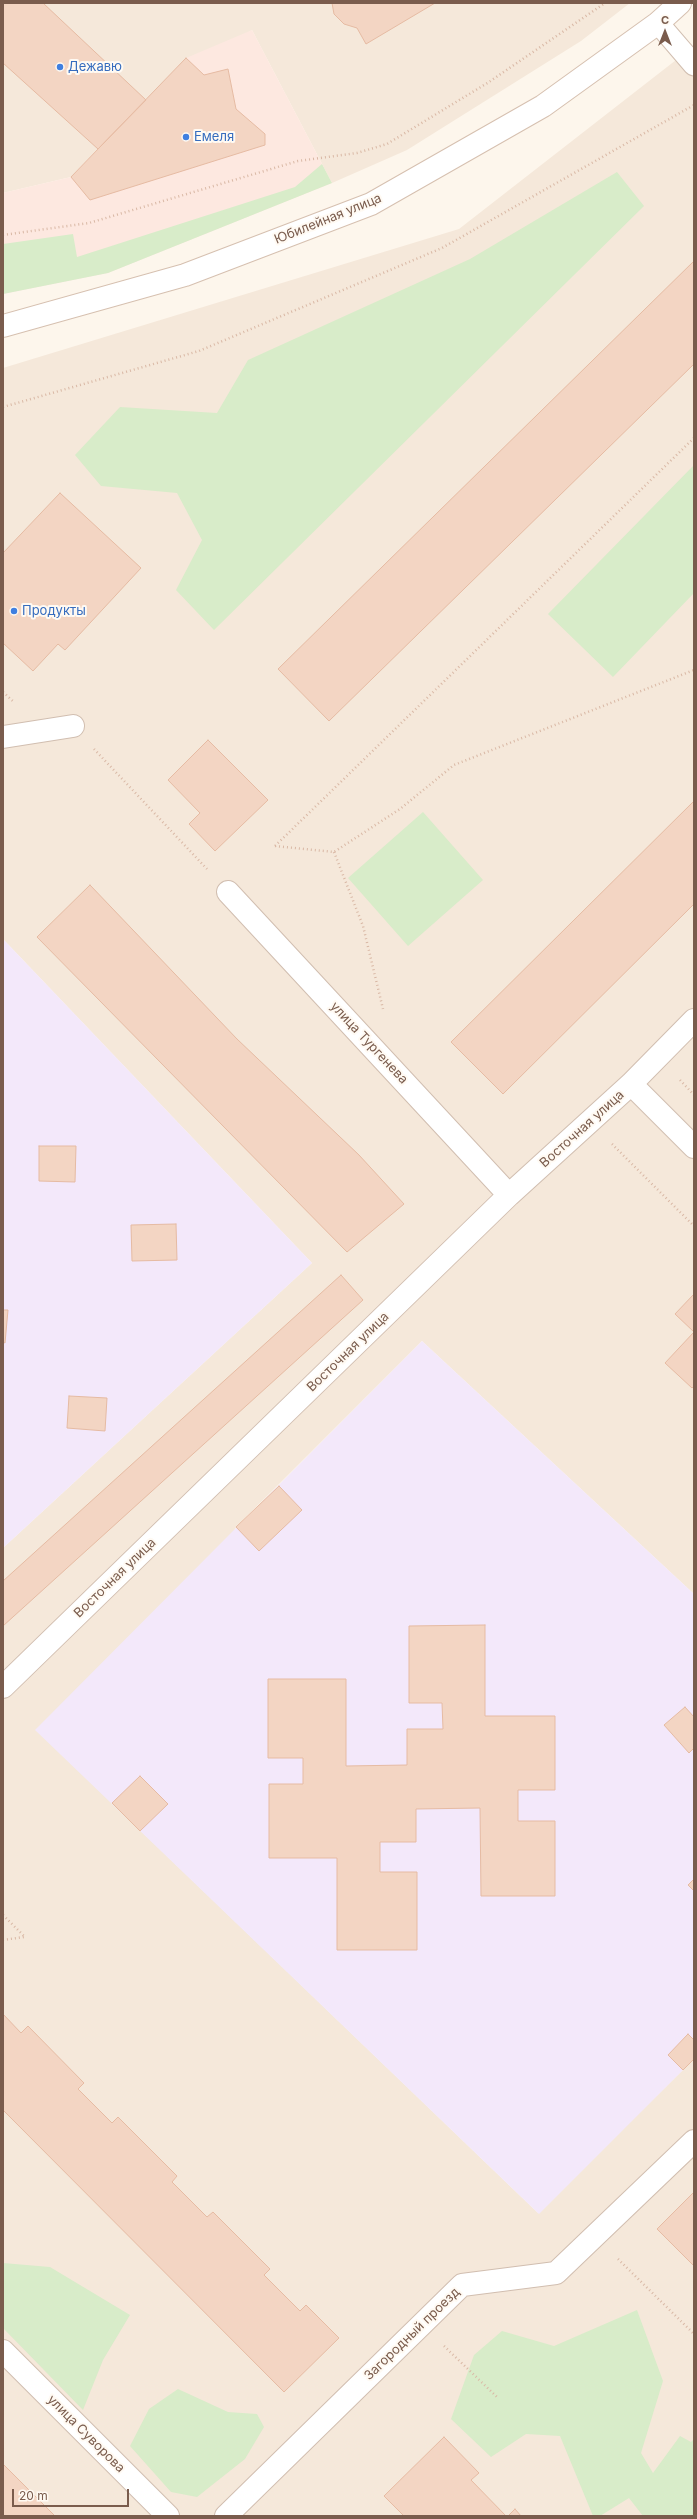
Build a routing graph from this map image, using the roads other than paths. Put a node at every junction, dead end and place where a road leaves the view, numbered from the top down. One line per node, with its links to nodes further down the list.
1 (680, 3): 2 (street, Юбилейная улица)
2 (658, 23): 3 (lane); 4 (street, Юбилейная улица)
3 (694, 65)
4 (3, 326)
5 (73, 726): 6 (street)
6 (3, 736)
7 (228, 892): 11 (street, улица Тургенева)
8 (694, 1020): 9 (street, Восточная улица)
9 (632, 1084): 10 (street); 11 (street, Восточная улица)
10 (694, 1147)
11 (509, 1195): 12 (street, Восточная улица)
12 (3, 1687)
13 (694, 2141): 16 (street, Загородный проезд)
14 (3, 2351): 15 (street, улица Суворова)
15 (168, 2516)
16 (226, 2516)

